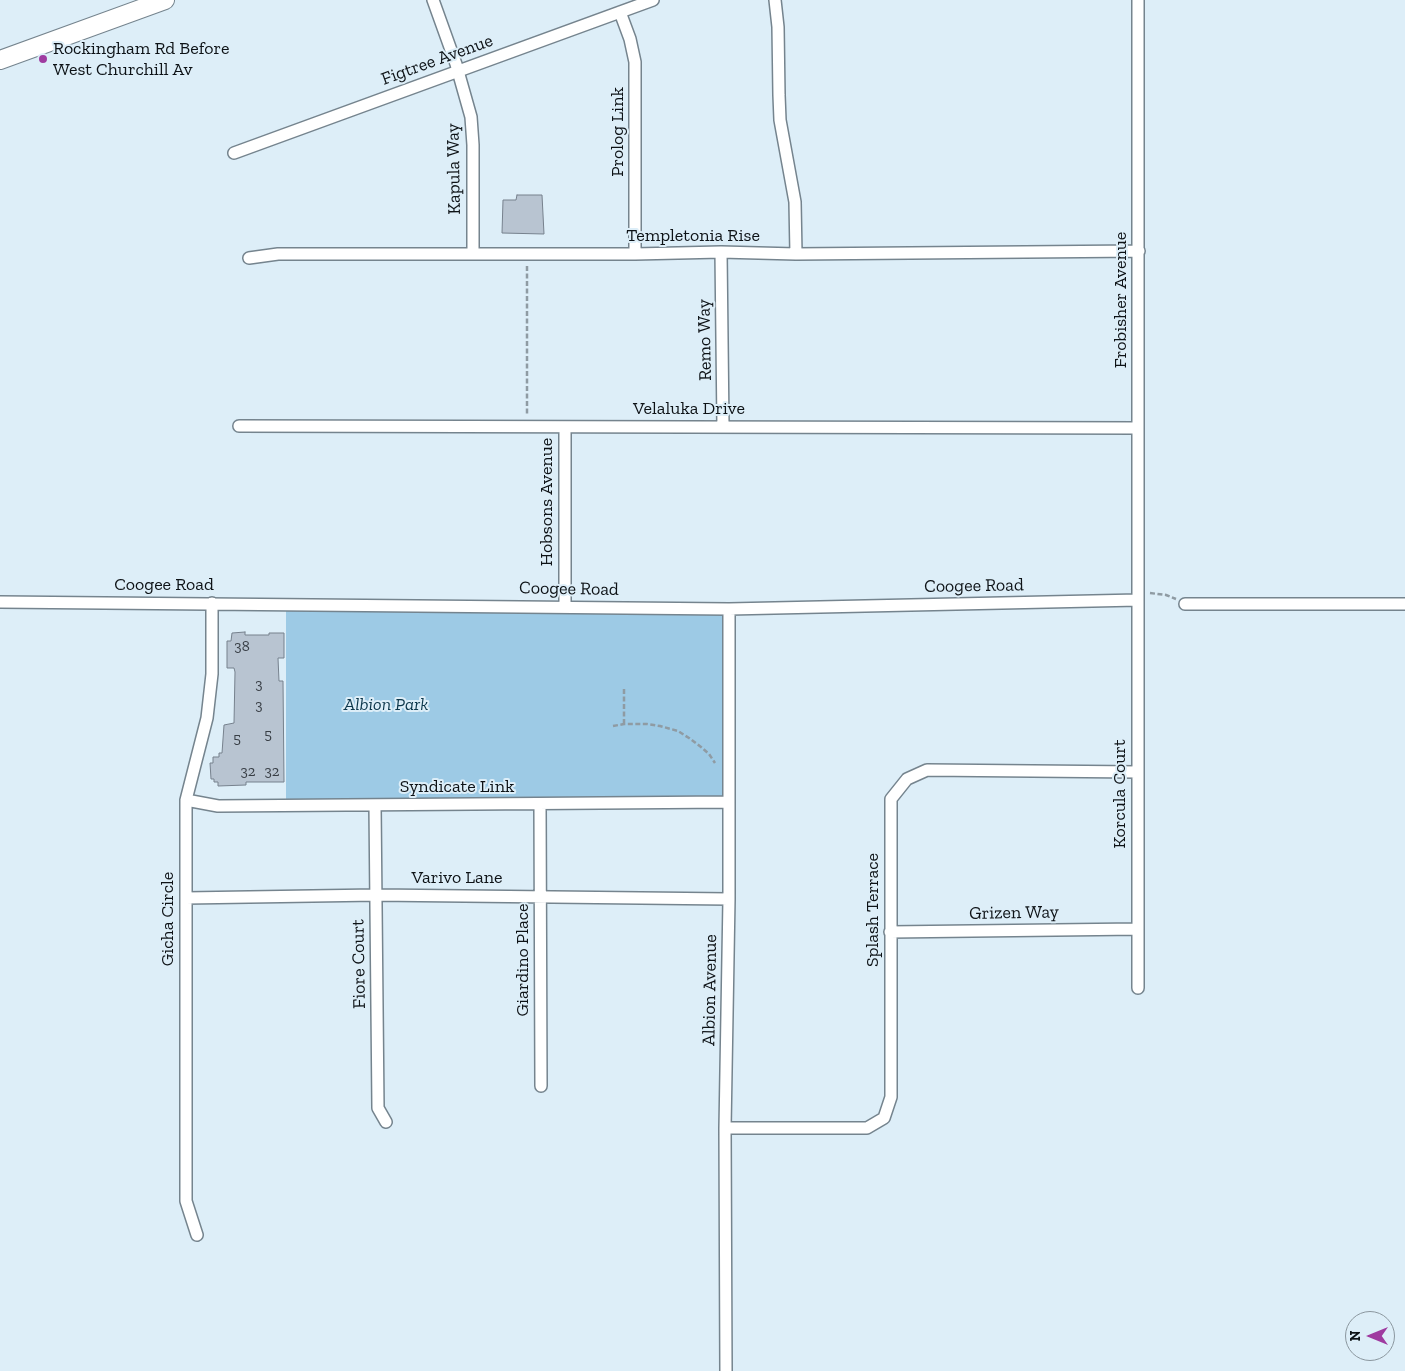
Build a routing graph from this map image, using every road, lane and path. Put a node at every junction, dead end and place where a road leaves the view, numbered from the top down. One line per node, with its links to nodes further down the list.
1 (166, 0): 7 (main road)
2 (433, 0): 8 (street, Kapula Way)
3 (653, 0): 6 (street, Figtree Avenue)
4 (775, 0): 15 (street)
5 (1138, 0): 10 (street, Frobisher Avenue)
6 (620, 12): 8 (street, Figtree Avenue); 14 (street, Prolog Link)
7 (0, 60)
8 (458, 71): 9 (street, Figtree Avenue); 12 (street, Kapula Way)
9 (234, 153)
10 (1139, 251): 15 (street, Templetonia Rise); 21 (street, Frobisher Avenue)
11 (721, 252): 14 (street, Templetonia Rise); 15 (street, Templetonia Rise); 20 (street, Remo Way)
12 (473, 254): 13 (street, Templetonia Rise); 16 (street, Templetonia Rise)
13 (527, 254): 14 (street, Templetonia Rise); 18 (path)
14 (635, 254)
15 (796, 254)
16 (249, 258)
17 (239, 426): 18 (street, Velaluka Drive)
18 (527, 427): 19 (street, Velaluka Drive)
19 (565, 427): 20 (street, Velaluka Drive); 27 (street, Hobsons Avenue)
20 (723, 427): 21 (street, Velaluka Drive)
21 (1138, 428): 22 (street, Frobisher Avenue)
22 (1138, 597): 25 (path); 28 (street, Coogee Road); 33 (street, Korcula Court)
23 (0, 602): 24 (street, Coogee Road)
24 (212, 603): 27 (street, Coogee Road); 34 (street, Gicha Circle)
25 (1185, 604): 26 (street)
26 (1405, 604)
27 (564, 607): 28 (street, Coogee Road)
28 (729, 609): 35 (street, Albion Avenue)
29 (624, 689): 30 (path)
30 (624, 724): 31 (path); 32 (path)
31 (613, 726)
32 (715, 763)
33 (1138, 772): 42 (street, Korcula Court); 43 (street, Splash Terrace)
34 (186, 800): 36 (street, Syndicate Link); 40 (street, Gicha Circle)
35 (729, 802): 37 (street, Syndicate Link); 41 (street, Albion Avenue)
36 (375, 804): 37 (street, Syndicate Link); 38 (street, Fiore Court)
37 (540, 804): 39 (street, Giardino Place)
38 (376, 895): 39 (street, Varivo Lane); 40 (street, Varivo Lane); 46 (street, Fiore Court)
39 (540, 896): 41 (street, Varivo Lane); 45 (street, Giardino Place)
40 (186, 898): 48 (street, Gicha Circle)
41 (729, 899): 47 (street, Albion Avenue)
42 (1138, 929): 43 (street, Grizen Way); 44 (street, Korcula Court)
43 (890, 932): 47 (street, Splash Terrace)
44 (1138, 988)
45 (541, 1086)
46 (386, 1122)
47 (725, 1128): 49 (street, Albion Avenue)
48 (196, 1235)
49 (726, 1371)

